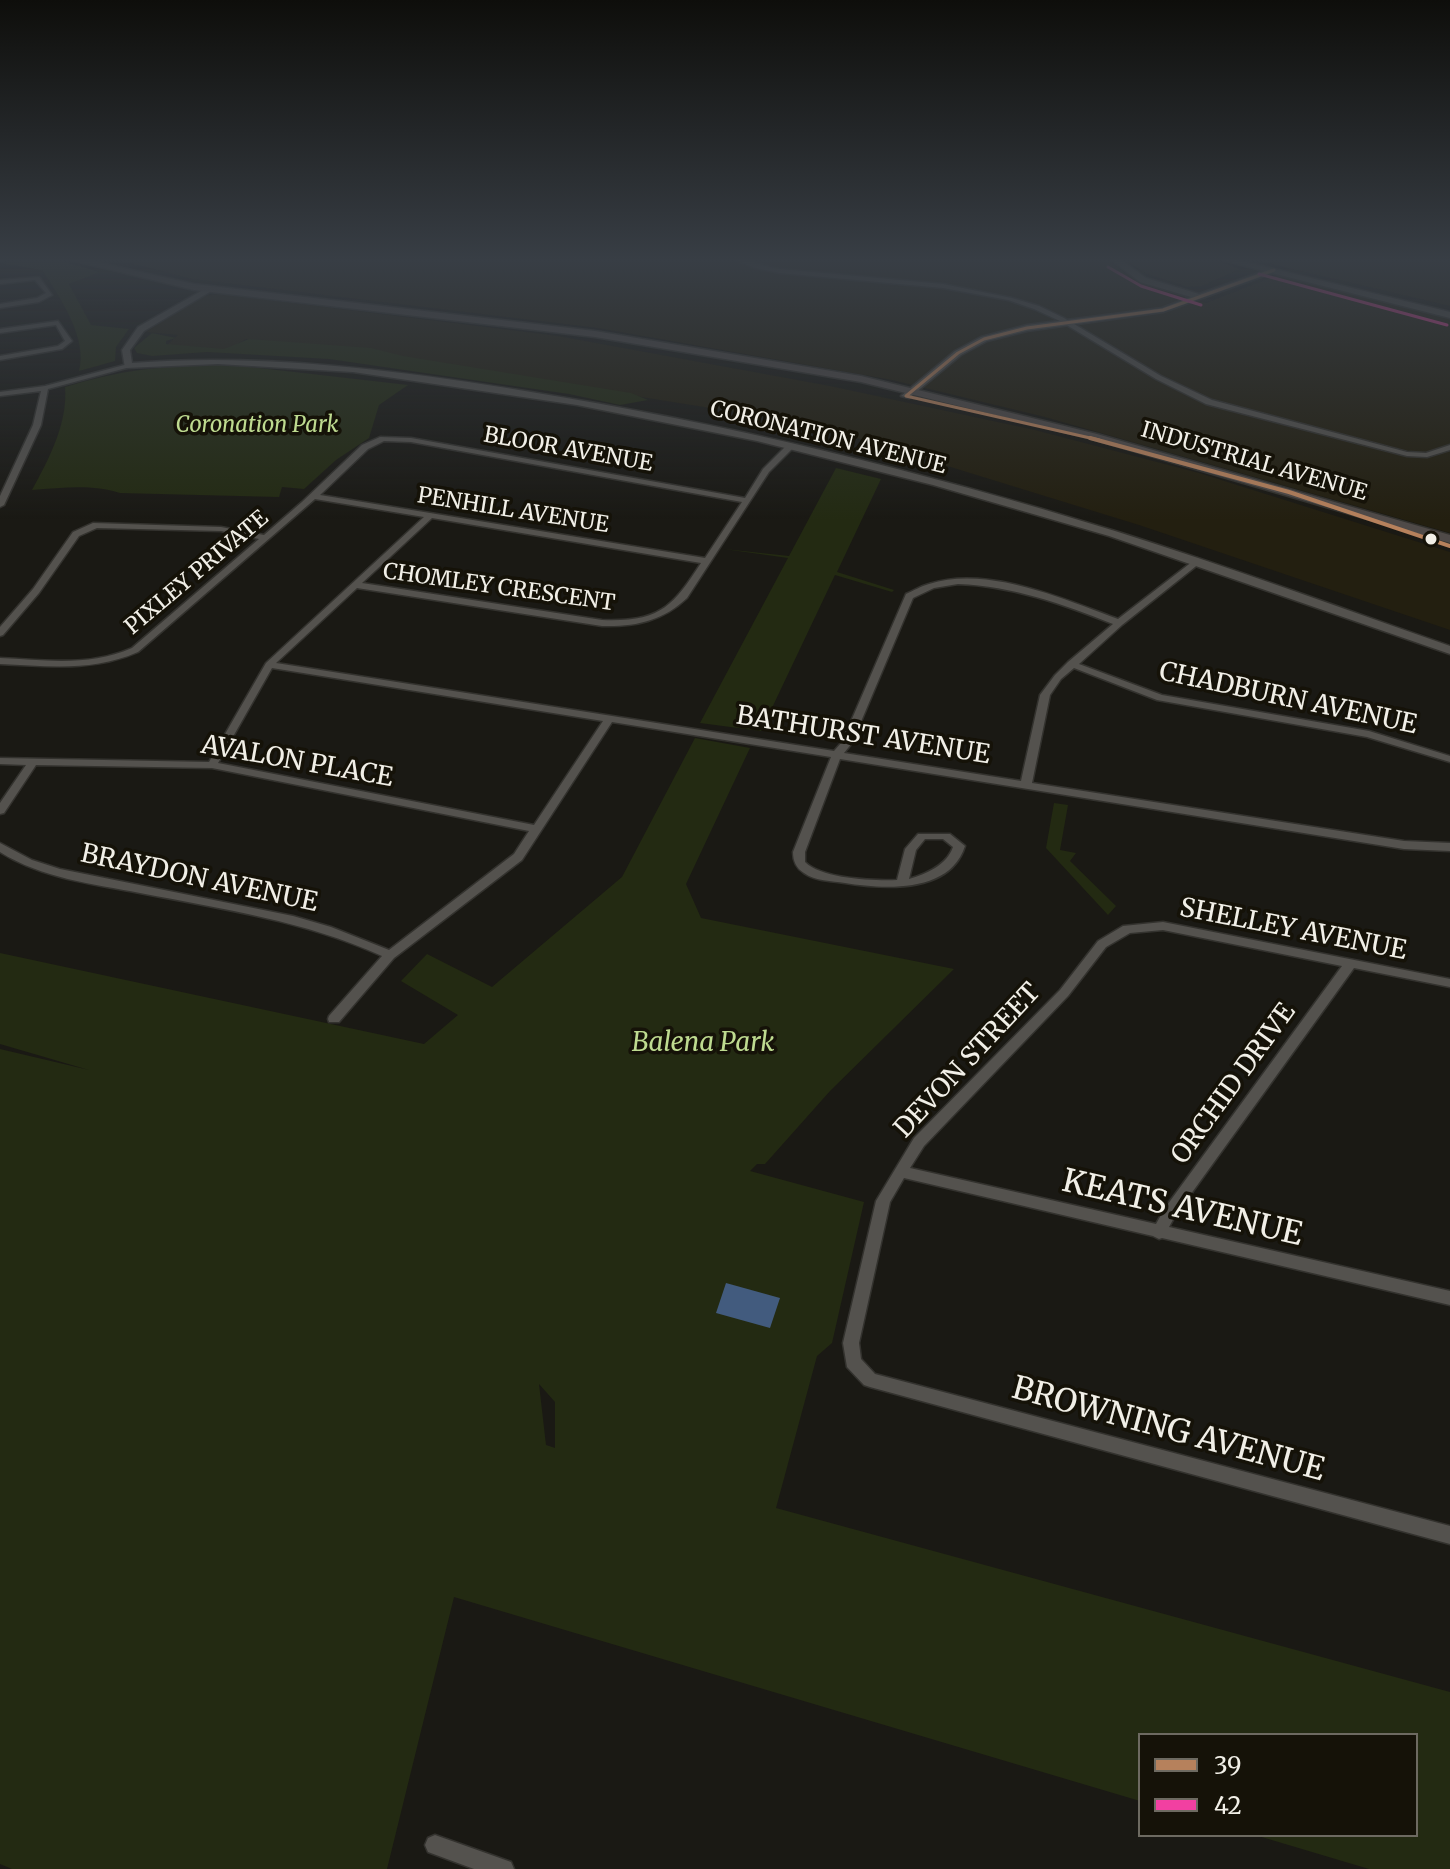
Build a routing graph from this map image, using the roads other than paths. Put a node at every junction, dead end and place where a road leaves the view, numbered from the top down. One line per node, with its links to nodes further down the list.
1 (64, 345): 6 (street)
2 (129, 345): 7 (street)
3 (661, 345): 9 (main road, INDUSTRIAL AVENUE)
4 (971, 345): 9 (street)
5 (1107, 345): 13 (street)
6 (0, 358)
7 (128, 366): 8 (street); 12 (street, CORONATION AVENUE)
8 (45, 388): 10 (street); 16 (street)
9 (910, 393): 18 (main road, INDUSTRIAL AVENUE)
10 (0, 394)
11 (383, 439): 14 (street, PIXLEY PRIVATE); 15 (street, BLOOR AVENUE)
12 (790, 447): 15 (street, CHOMLEY CRESCENT); 23 (street, CORONATION AVENUE)
13 (1450, 447)
14 (314, 496): 17 (street, PENHILL AVENUE); 19 (street, PIXLEY PRIVATE)
15 (745, 500): 22 (street, CHOMLEY CRESCENT)
16 (0, 505)
17 (430, 515): 22 (street, PENHILL AVENUE); 24 (street)
18 (1404, 527): 20 (main road, INDUSTRIAL AVENUE); 21 (main road, INDUSTRIAL AVENUE)
19 (266, 538): 26 (street); 28 (street, PIXLEY PRIVATE)
20 (1450, 539)
21 (1450, 546)
22 (706, 561): 24 (street, CHOMLEY CRESCENT)
23 (1197, 561): 25 (street); 27 (street, CORONATION AVENUE)
24 (356, 585): 30 (street)
25 (1119, 623): 29 (street); 32 (street)
26 (0, 633)
27 (1450, 650)
28 (0, 661)
29 (1071, 664): 33 (street, CHADBURN AVENUE); 37 (street)
30 (269, 665): 31 (street, BATHURST AVENUE); 36 (street)
31 (609, 719): 32 (street, BATHURST AVENUE); 39 (street)
32 (837, 754): 37 (street, BATHURST AVENUE); 42 (street)
33 (1450, 759)
34 (0, 761): 35 (street, AVALON PLACE)
35 (33, 762): 36 (street, AVALON PLACE); 38 (street)
36 (212, 765): 39 (street, AVALON PLACE)
37 (1026, 784): 41 (street, BATHURST AVENUE)
38 (0, 811)
39 (536, 829): 44 (street)
40 (0, 847): 44 (street, BRAYDON AVENUE)
41 (1450, 847)
42 (902, 884): 42 (street)
43 (1127, 929): 45 (street, SHELLEY AVENUE); 48 (street, DEVON STREET)
44 (390, 955): 47 (street)
45 (1350, 964): 46 (street, SHELLEY AVENUE); 49 (street, ORCHID DRIVE)
46 (1450, 983)
47 (334, 1019)
48 (901, 1172): 49 (street, KEATS AVENUE); 51 (street, DEVON STREET)
49 (1159, 1233): 50 (street, KEATS AVENUE)
50 (1450, 1298)
51 (870, 1380): 52 (street, BROWNING AVENUE)
52 (1450, 1535)
53 (435, 1845): 54 (street)
54 (504, 1869)

